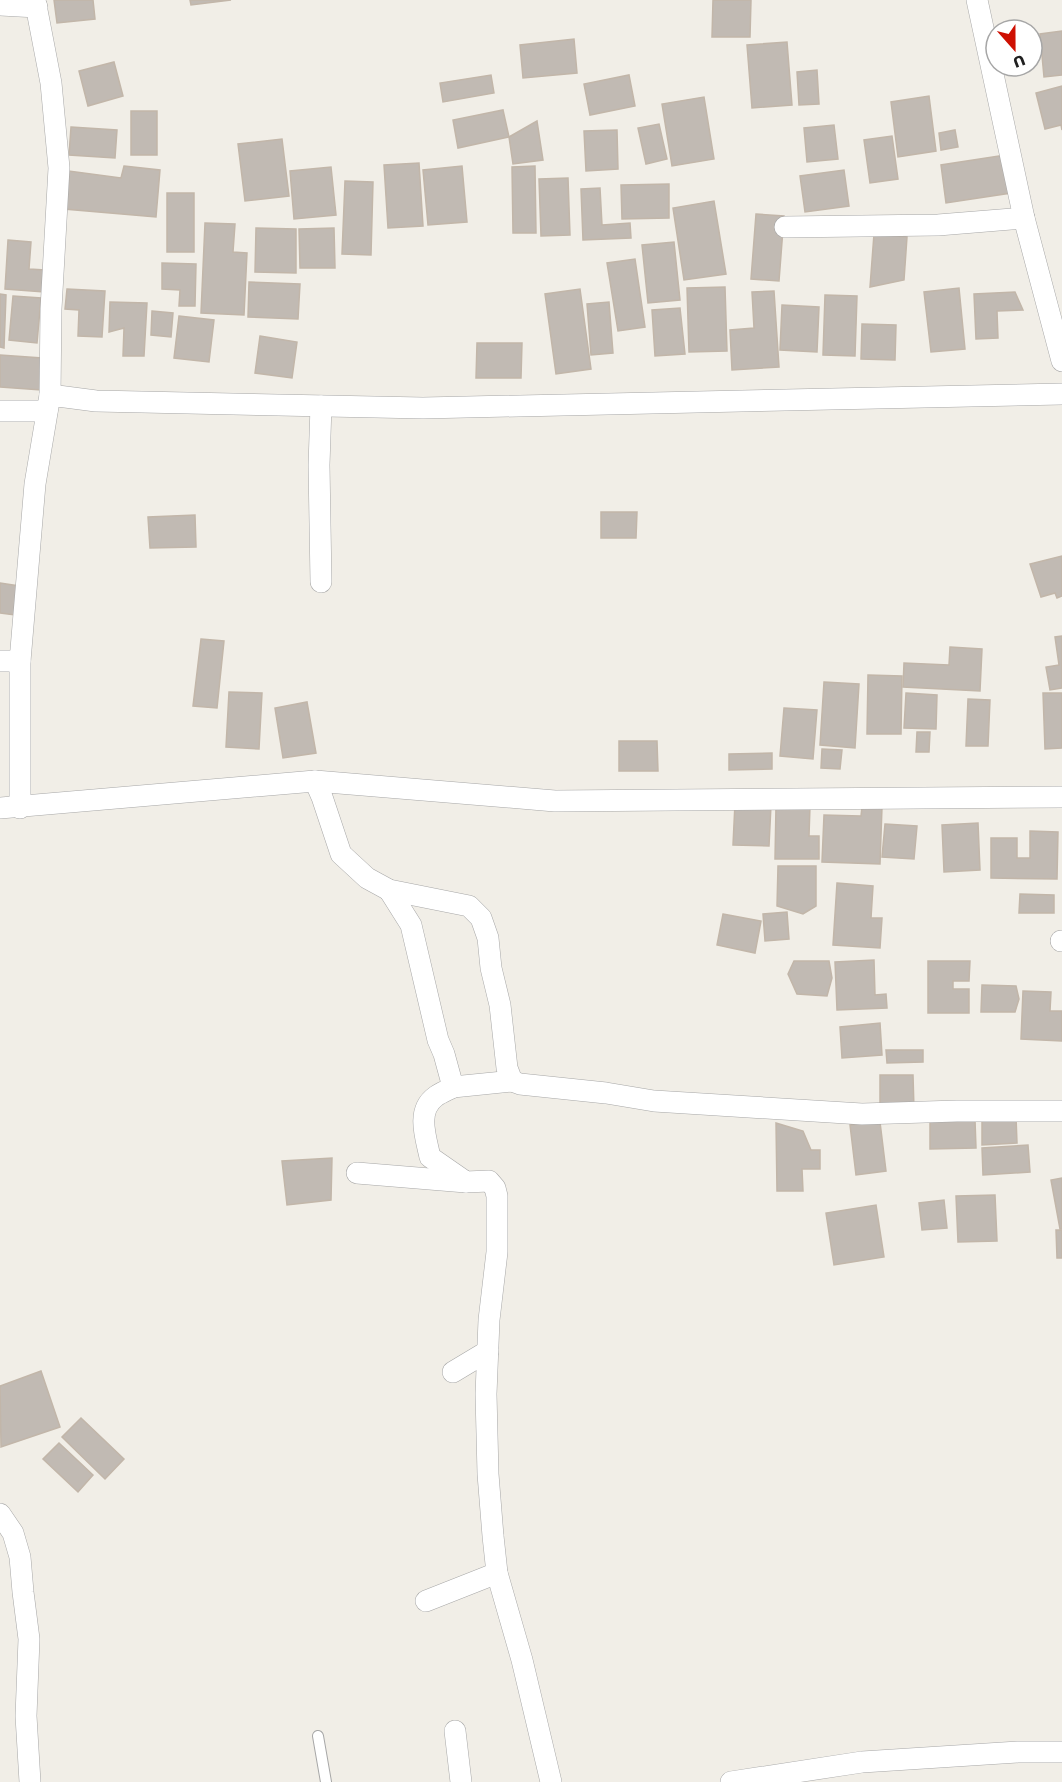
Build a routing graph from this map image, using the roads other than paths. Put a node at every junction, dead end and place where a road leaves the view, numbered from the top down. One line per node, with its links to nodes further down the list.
1 (977, 0): 4 (street)
2 (36, 4): 3 (street); 8 (street)
3 (0, 5)
4 (1024, 218): 5 (street); 6 (street)
5 (785, 227)
6 (1062, 361)
7 (1062, 394): 9 (street)
8 (48, 403): 9 (street); 10 (street); 12 (street)
9 (321, 406): 11 (street)
10 (0, 411)
11 (321, 582)
12 (10, 661): 15 (street)
13 (315, 781): 14 (street); 15 (street); 16 (street)
14 (1062, 797)
15 (10, 808)
16 (389, 890): 17 (street); 18 (street)
17 (512, 1081): 18 (street); 19 (street)
18 (453, 1087): 21 (street)
19 (1062, 1111)
20 (357, 1173): 21 (street)
21 (466, 1182): 22 (street)
22 (488, 1351): 23 (street); 25 (street)
23 (453, 1372)
24 (0, 1514): 30 (street)
25 (497, 1573): 26 (street); 33 (street)
26 (426, 1601)
27 (455, 1731): 32 (street)
28 (318, 1736): 31 (lane)
29 (1062, 1752): 34 (street)
30 (30, 1782)
31 (326, 1782)
32 (461, 1782)
33 (551, 1782)
34 (731, 1782)

